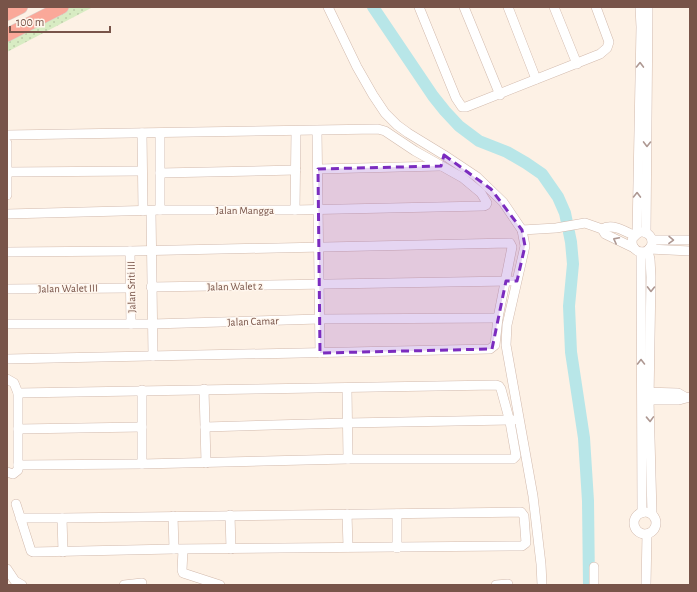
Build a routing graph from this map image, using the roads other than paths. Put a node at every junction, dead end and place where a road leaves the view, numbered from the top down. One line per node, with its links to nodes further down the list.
1 (21, 7): 11 (highway)
2 (62, 7): 12 (highway)
3 (328, 7): 23 (street)
4 (419, 7): 15 (street)
5 (464, 7): 15 (street)
6 (508, 7): 14 (street)
7 (554, 7): 13 (street)
8 (596, 7): 13 (street)
9 (640, 7): 16 (street, one-way to 9)
10 (648, 7): 16 (street)
11 (7, 14)
12 (7, 35)
13 (577, 64): 14 (street)
14 (536, 79): 15 (street)
15 (500, 94)
16 (643, 121): 37 (street)
17 (296, 131): 18 (street); 19 (street); 25 (street)
18 (317, 131): 24 (street); 26 (street)
19 (160, 132): 20 (street); 29 (street)
20 (142, 133): 21 (street); 27 (street)
21 (7, 135)
22 (7, 143): 28 (street)
23 (444, 155): 24 (street); 35 (street)
24 (441, 166): 26 (street); 31 (street, Jalan Mangga)
25 (296, 170): 29 (street); 33 (street)
26 (318, 170): 31 (street)
27 (142, 171): 28 (street); 32 (street)
28 (7, 172): 30 (street)
29 (160, 173): 32 (street)
30 (7, 195)
31 (318, 209): 33 (street, Jalan Mangga); 38 (street)
32 (151, 210): 33 (street, Jalan Mangga); 34 (street, Jalan Mangga); 39 (street)
33 (295, 210)
34 (7, 214)
35 (522, 230): 37 (street); 44 (street)
36 (690, 240): 37 (street, one-way to 36)
37 (643, 243): 41 (street); 62 (street)
38 (319, 247): 39 (street); 43 (street); 45 (street)
39 (151, 250): 40 (street); 46 (street)
40 (130, 251): 42 (street); 47 (street, Jalan Sriti III)
41 (690, 251)
42 (7, 252)
43 (506, 281): 44 (street, Jalan Walet 2); 45 (street, Jalan Walet 2); 49 (street)
44 (517, 281): 64 (street)
45 (319, 284): 46 (street, Jalan Walet 2); 50 (street)
46 (151, 287): 53 (street)
47 (130, 288): 48 (street, Jalan Walet III); 52 (street, Jalan Sriti III)
48 (7, 289)
49 (498, 318): 50 (street, Jalan Camar); 54 (street)
50 (319, 319): 53 (street, Jalan Camar); 54 (street)
51 (7, 324): 52 (street, Jalan Camar)
52 (131, 324): 53 (street, Jalan Camar)
53 (152, 324): 55 (street)
54 (320, 353): 55 (street)
55 (153, 356): 56 (street)
56 (7, 359)
57 (7, 379): 61 (street)
58 (204, 389): 59 (street); 60 (street); 68 (street)
59 (347, 389): 65 (street); 66 (street)
60 (142, 390): 61 (street); 67 (street)
61 (18, 393): 69 (street)
62 (645, 396): 63 (street); 71 (street)
63 (688, 397)
64 (520, 420): 66 (street); 86 (street)
65 (347, 422): 66 (street); 68 (street); 70 (street)
66 (510, 422): 70 (street)
67 (142, 427): 69 (street); 74 (street)
68 (205, 427): 72 (street)
69 (18, 430): 73 (street)
70 (348, 459): 72 (street)
71 (646, 462): 77 (street); 80 (street)
72 (206, 463): 74 (street)
73 (18, 464): 74 (street); 75 (street)
74 (142, 464)
75 (7, 472)
76 (16, 504): 83 (street)
77 (642, 512): 80 (street); 87 (street)
78 (347, 514): 79 (street); 81 (street); 88 (street)
79 (397, 514): 85 (street); 89 (street)
80 (652, 514): 87 (street)
81 (230, 515): 82 (street); 91 (street)
82 (173, 516): 84 (street); 90 (street)
83 (20, 518): 84 (street); 92 (street)
84 (62, 518): 92 (street)
85 (525, 530): 86 (street); 89 (street)
86 (536, 531): 101 (street)
87 (647, 534): 103 (street)
88 (348, 547): 89 (street); 91 (street)
89 (397, 548)
90 (178, 549): 91 (street); 92 (street); 99 (street)
91 (231, 549)
92 (63, 552)
93 (594, 567): 102 (street)
94 (7, 569): 97 (street)
95 (142, 583): 98 (street)
96 (508, 584): 100 (street)
97 (22, 585)
98 (124, 585)
99 (220, 585)
100 (496, 585)
101 (542, 585)
102 (594, 585)
103 (646, 585)

